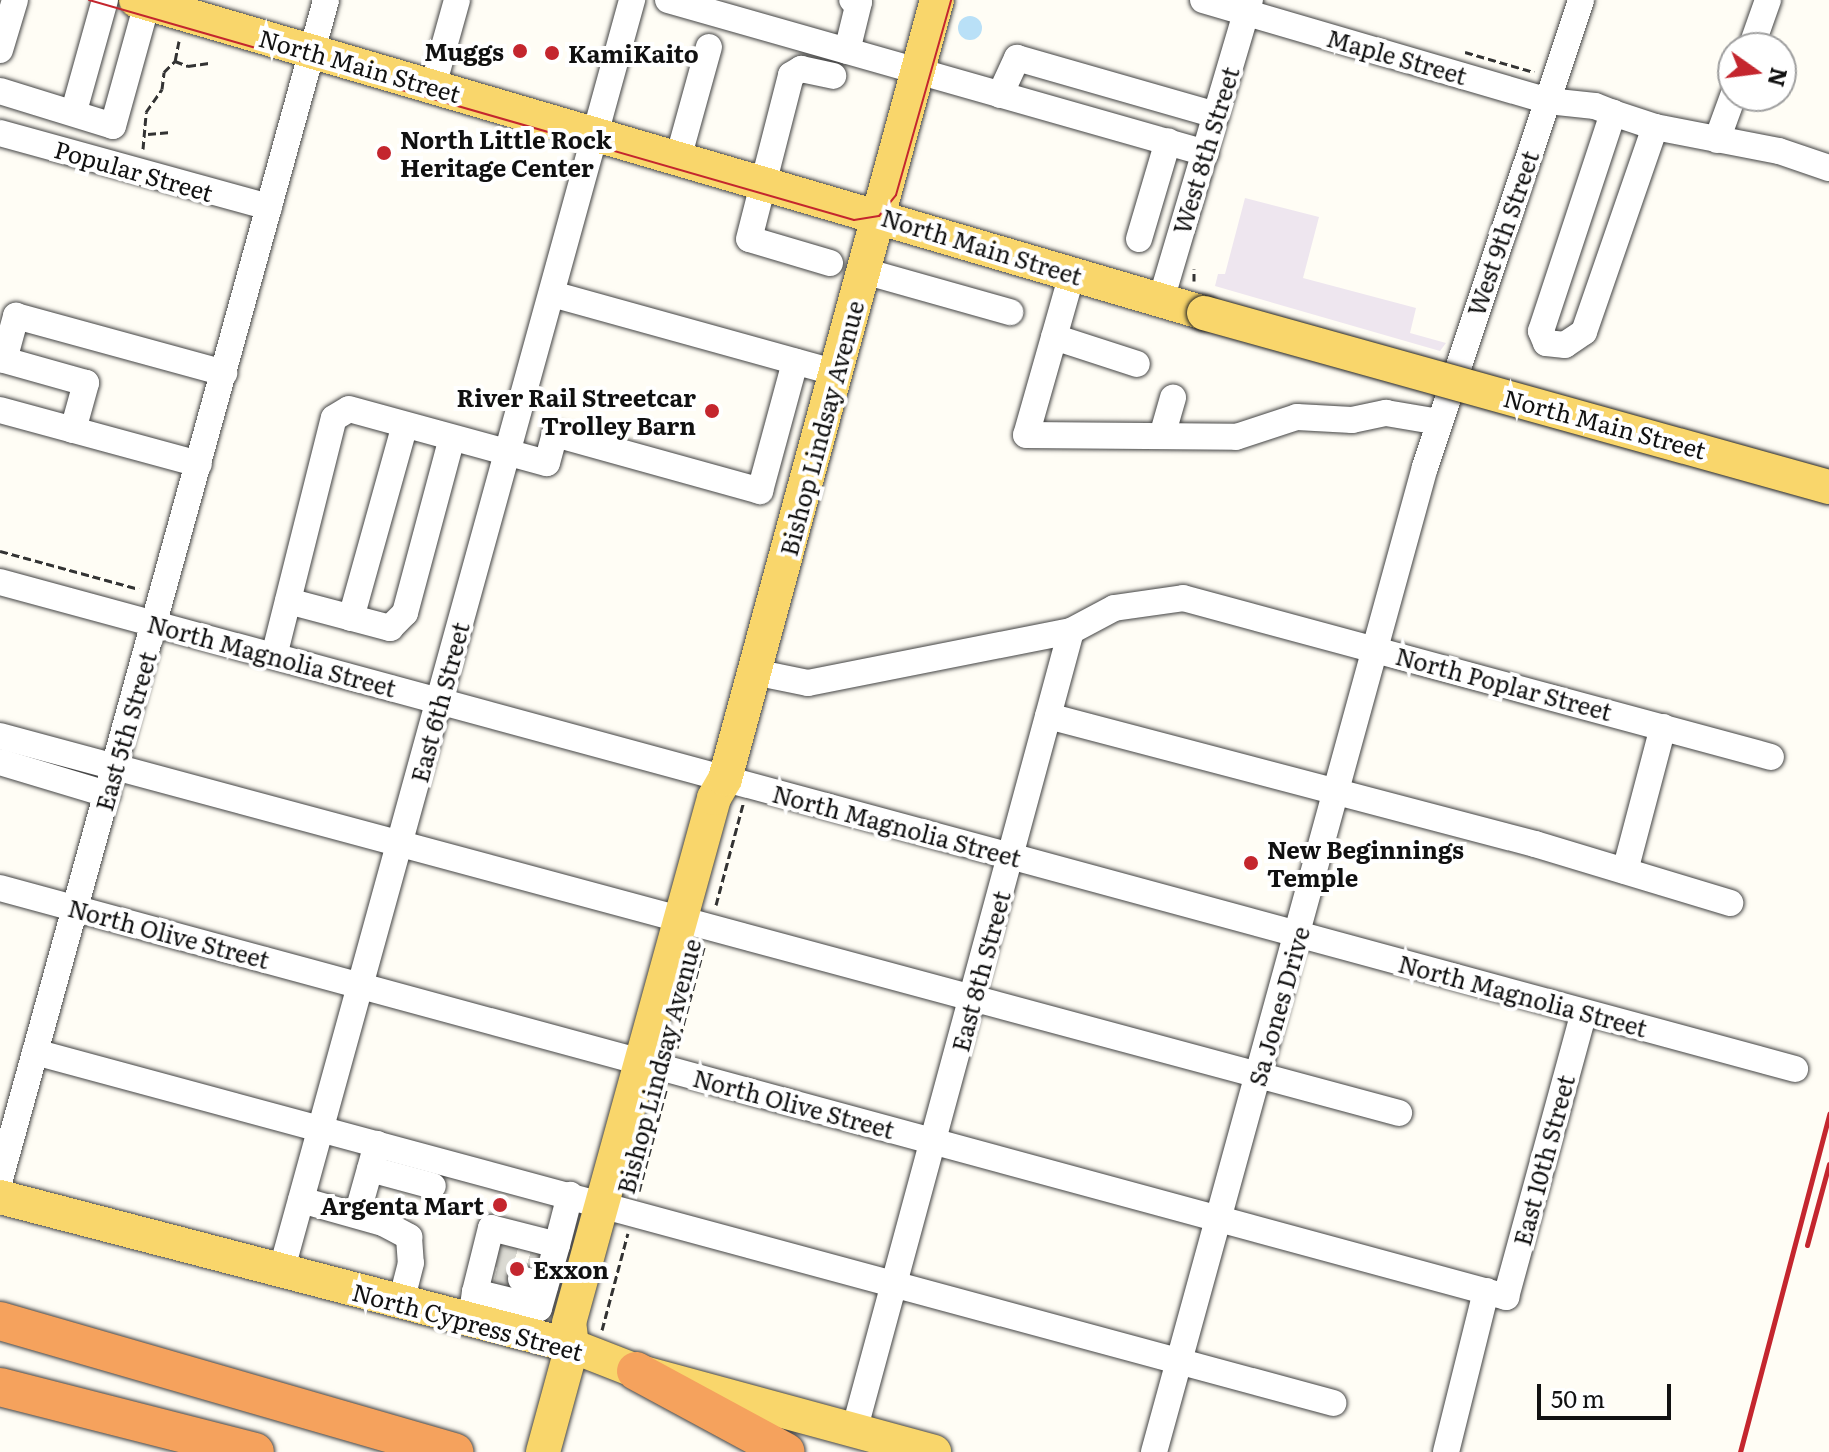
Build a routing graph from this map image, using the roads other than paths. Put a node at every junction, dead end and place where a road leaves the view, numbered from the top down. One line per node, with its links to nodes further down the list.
1 (15, 0): 16 (street)
2 (105, 0): 25 (street)
3 (326, 0): 17 (street, East 5th Street)
4 (457, 0): 21 (street)
5 (632, 0): 30 (street, East 6th Street)
6 (668, 0): 18 (street)
7 (852, 0): 18 (street)
8 (937, 0): 19 (main road, Bishop Lindsay Avenue)
9 (1203, 0): 13 (street, Maple Street)
10 (1581, 0): 24 (street, West 9th Street)
11 (1768, 0): 14 (street)
12 (142, 2): 17 (main road, North Main Street); 25 (street)
13 (1248, 6): 24 (street, Maple Street); 28 (street, West 8th Street)
14 (1757, 32)
15 (709, 47): 35 (street)
16 (0, 50)
17 (311, 51): 21 (main road, North Main Street); 38 (street, East 5th Street)
18 (847, 51): 19 (street)
19 (918, 70): 23 (street); 39 (main road, Bishop Lindsay Avenue)
20 (833, 76): 37 (street)
21 (433, 86): 30 (main road, North Main Street)
22 (0, 91): 25 (street)
23 (1000, 95): 28 (street); 33 (street)
24 (1548, 101): 27 (street, Maple Street); 54 (street, West 9th Street)
25 (74, 111)
26 (1727, 112): 32 (street)
27 (1613, 113): 29 (street, Maple Street); 29 (street)
28 (1216, 115): 34 (street, West 8th Street)
29 (1655, 127): 32 (street, Maple Street)
30 (597, 132): 35 (main road, North Main Street); 44 (street, East 6th Street)
31 (0, 133): 38 (street, Popular Street)
32 (1717, 140): 36 (street, Maple Street)
33 (1168, 141): 34 (street); 40 (street)
34 (1206, 153): 45 (street, West 8th Street)
35 (679, 155): 37 (main road, North Main Street)
36 (1829, 168)
37 (764, 180): 39 (main road, North Main Street); 41 (street)
38 (269, 207): 50 (street, East 5th Street)
39 (879, 216): 42 (main road, Bishop Lindsay Avenue); 43 (main road, North Main Street)
40 (1139, 239)
41 (830, 263)
42 (864, 271): 46 (street); 51 (main road, Bishop Lindsay Avenue)
43 (1072, 274): 45 (main road, North Main Street); 47 (street)
44 (552, 294): 48 (street); 59 (street, East 6th Street)
45 (1161, 300): 62 (main road, North Main Street, bridge)
46 (1010, 312)
47 (1054, 337): 49 (street); 57 (street)
48 (795, 362): 51 (street); 59 (street)
49 (1137, 364)
50 (224, 373): 56 (street); 60 (street, East 5th Street)
51 (836, 373): 70 (main road, Bishop Lindsay Avenue)
52 (1173, 398): 57 (street)
53 (0, 410): 56 (street)
54 (1439, 422): 57 (street); 61 (street, West 9th Street)
55 (405, 425): 58 (street); 64 (street); 65 (street)
56 (73, 430): 60 (street)
57 (1162, 436)
58 (452, 438): 59 (street); 65 (street)
59 (508, 453): 71 (street, East 6th Street)
60 (199, 464): 66 (street, East 5th Street)
61 (1425, 467): 68 (street, Sa Jones Drive)
62 (1829, 487)
63 (0, 582): 66 (street, North Magnolia Street)
64 (288, 601): 65 (street); 69 (street)
65 (351, 618)
66 (156, 624): 69 (street, North Magnolia Street); 77 (street, East 5th Street)
67 (1071, 631): 68 (street, North Poplar Street); 70 (street); 72 (street, East 8th Street)
68 (1377, 648): 73 (street, North Poplar Street); 79 (street, Sa Jones Drive)
69 (274, 656): 71 (street, North Magnolia Street)
70 (754, 672): 78 (main road, Bishop Lindsay Avenue)
71 (440, 701): 78 (street, North Magnolia Street); 81 (street, East 6th Street)
72 (1048, 716): 79 (street); 82 (street, East 8th Street)
73 (1663, 727): 75 (street, North Poplar Street); 83 (street)
74 (0, 736): 77 (street)
75 (1771, 757)
76 (0, 762): 80 (street)
77 (114, 766): 80 (street, East 5th Street); 81 (street)
78 (725, 779): 82 (street, North Magnolia Street); 87 (main road, Bishop Lindsay Avenue)
79 (1337, 791): 83 (street); 88 (street, Sa Jones Drive)
80 (107, 794): 86 (street, East 5th Street)
81 (400, 844): 87 (street); 89 (street, East 6th Street)
82 (1011, 856): 88 (street, North Magnolia Street); 90 (street, East 8th Street)
83 (1625, 871): 85 (street)
84 (0, 888): 86 (street, North Olive Street)
85 (1730, 903)
86 (75, 908): 89 (street, North Olive Street); 92 (street, East 5th Street)
87 (688, 921): 90 (street); 93 (main road, Bishop Lindsay Avenue)
88 (1298, 934): 91 (street, North Magnolia Street); 95 (street, Sa Jones Drive)
89 (360, 986): 93 (street, North Olive Street); 97 (street, East 6th Street)
90 (972, 998): 95 (street); 98 (street, East 8th Street)
91 (1584, 1012): 94 (street, North Magnolia Street); 111 (street, East 10th Street)
92 (35, 1052): 97 (street); 100 (street, East 5th Street)
93 (650, 1064): 98 (street, North Olive Street); 105 (main road, Bishop Lindsay Avenue)
94 (1795, 1069)
95 (1258, 1075): 96 (street); 107 (street, Sa Jones Drive)
96 (1399, 1113)
97 (320, 1129): 99 (street); 104 (street, East 6th Street)
98 (934, 1140): 107 (street, North Olive Street); 110 (street, East 8th Street)
99 (374, 1156): 101 (street); 102 (street); 106 (street)
100 (0, 1179)
101 (433, 1186)
102 (570, 1195): 105 (street); 109 (street)
103 (0, 1197): 108 (main road, North Cypress Street)
104 (301, 1200): 106 (street); 108 (street, East 6th Street)
105 (612, 1206): 109 (main road, Bishop Lindsay Avenue); 110 (street); 114 (main road, Bishop Lindsay Avenue)
106 (357, 1215): 112 (street)
107 (1219, 1219): 111 (street, North Olive Street); 115 (street, Sa Jones Drive)
108 (281, 1272): 112 (main road, North Cypress Street)
109 (516, 1272): 112 (main road, North Cypress Street); 114 (main road, North Cypress Street); 114 (main road, Bishop Lindsay Avenue)
110 (894, 1284): 115 (street); 119 (street, East 8th Street)
111 (1491, 1293): 126 (street)
112 (401, 1302)
113 (0, 1321): 121 (highway)
114 (572, 1346): 116 (main road, North Cypress Street); 122 (main road, Bishop Lindsay Avenue)
115 (1179, 1362): 118 (street); 125 (street, Sa Jones Drive)
116 (636, 1371): 119 (main road, North Cypress Street); 123 (highway)
117 (0, 1387): 120 (highway)
118 (1333, 1403)
119 (854, 1431): 124 (main road, North Cypress Street)
120 (255, 1452)
121 (455, 1452)
122 (543, 1452)
123 (786, 1452)
124 (934, 1452)
125 (1154, 1452)
126 (1446, 1452)

